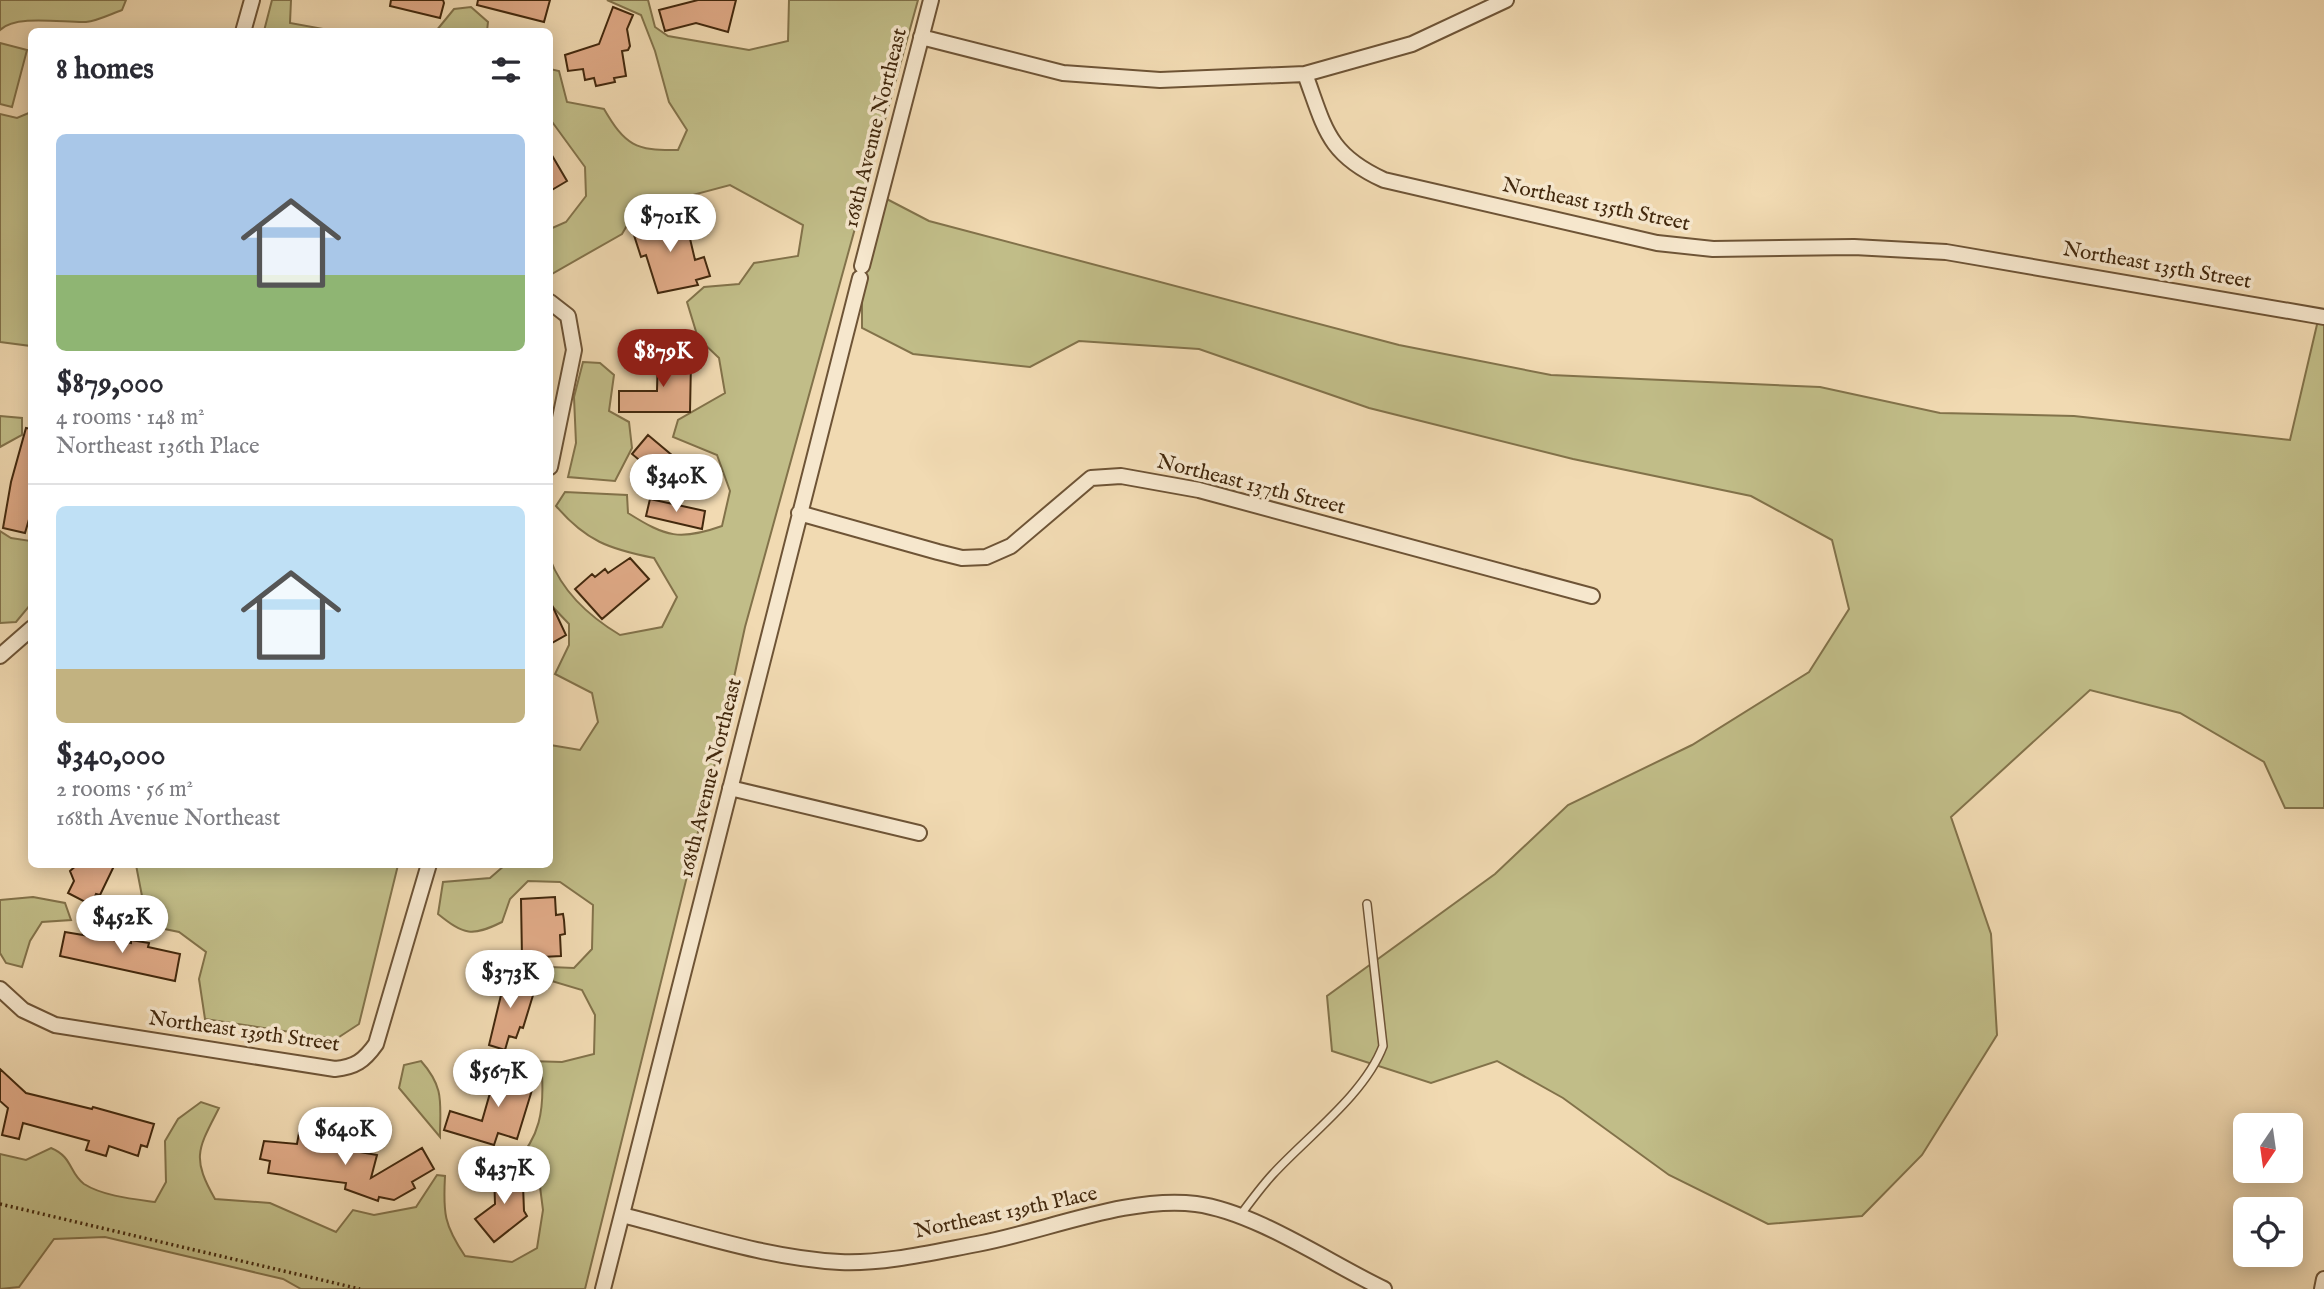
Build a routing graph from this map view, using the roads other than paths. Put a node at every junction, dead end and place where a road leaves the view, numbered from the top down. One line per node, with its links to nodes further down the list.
1 (252, 0): 4 (street)
2 (931, 0): 5 (street, 168th Avenue Northeast)
3 (1506, 0): 6 (street)
4 (244, 28)
5 (921, 37): 6 (street); 10 (street, 168th Avenue Northeast)
6 (1305, 74): 8 (street, Northeast 135th Street)
7 (553, 304): 9 (street)
8 (2324, 317)
9 (553, 452)
10 (799, 513): 11 (street, Northeast 137th Street); 14 (street, 168th Avenue Northeast)
11 (1592, 596)
12 (28, 632): 13 (street)
13 (0, 656)
14 (730, 788): 15 (street); 19 (street, 168th Avenue Northeast)
15 (919, 833)
16 (428, 868): 18 (street, Northeast 139th Street)
17 (1367, 904): 20 (lane)
18 (1, 991)
19 (622, 1215): 20 (street, Northeast 139th Place); 22 (street, 168th Avenue Northeast)
20 (1239, 1217): 23 (street, Northeast 139th Place)
21 (2324, 1279): 24 (street)
22 (603, 1289)
23 (1384, 1289)
24 (2322, 1289)

